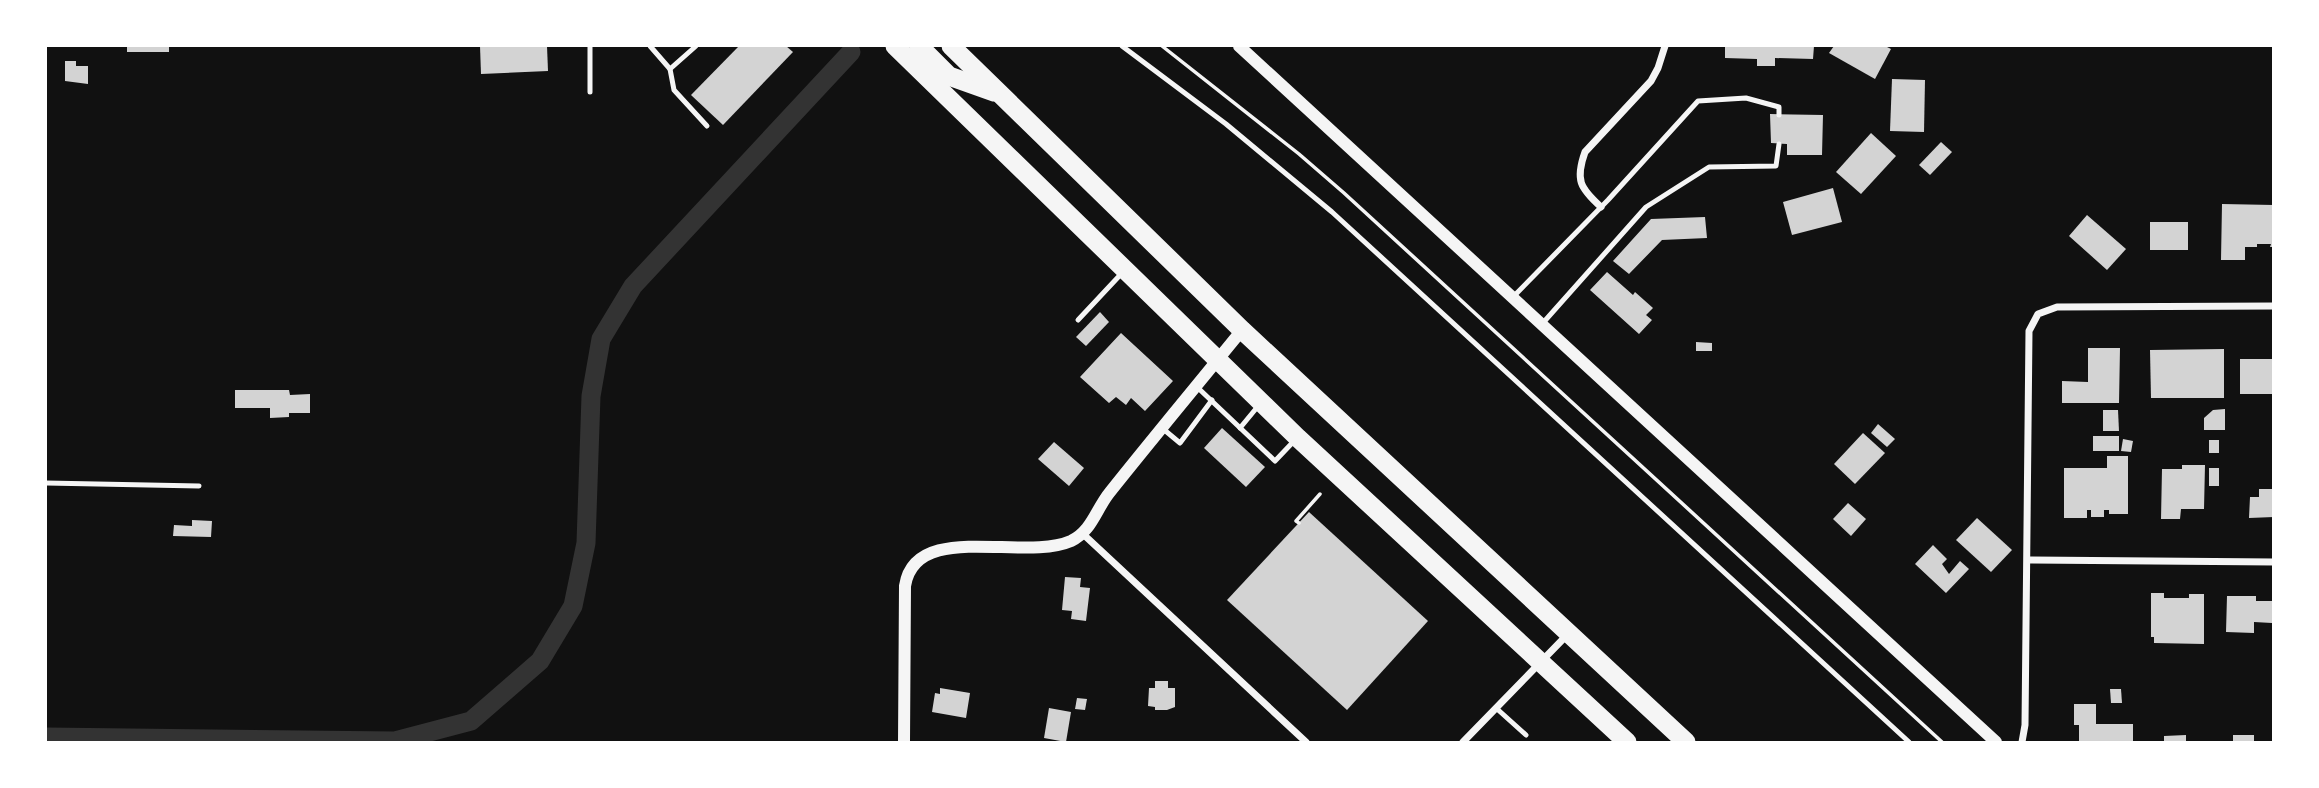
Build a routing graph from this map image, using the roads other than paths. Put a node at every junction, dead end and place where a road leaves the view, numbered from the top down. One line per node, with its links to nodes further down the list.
1 (590, 46): 11 (lane)
2 (650, 46): 10 (lane)
3 (696, 46): 10 (lane)
4 (895, 46): 17 (highway)
5 (919, 46): 12 (highway)
6 (951, 46): 12 (highway)
7 (1122, 46): 44 (lane)
8 (1239, 46): 18 (street)
9 (1665, 46): 16 (street)
10 (670, 69): 14 (lane)
11 (590, 92)
12 (1002, 95): 22 (highway)
13 (1779, 115): 16 (lane)
14 (707, 126)
15 (1779, 144): 21 (lane)
16 (1601, 207): 18 (lane)
17 (1124, 270): 20 (lane); 23 (highway)
18 (1513, 298): 21 (street)
19 (2273, 306): 33 (street)
20 (1078, 320)
21 (1542, 324): 45 (street)
22 (1242, 330): 23 (street); 35 (highway)
23 (1217, 361): 24 (street); 26 (highway)
24 (1197, 387): 25 (lane); 27 (street)
25 (1212, 400): 27 (lane); 28 (lane)
26 (1261, 403): 28 (lane); 29 (highway)
27 (1162, 428): 32 (street)
28 (1240, 428): 29 (lane)
29 (1298, 438): 36 (highway)
30 (46, 483): 31 (lane)
31 (199, 486)
32 (1083, 534): 39 (street); 40 (street)
33 (2028, 560): 34 (street); 46 (street)
34 (2273, 562)
35 (1568, 634): 36 (street); 43 (highway)
36 (1540, 663): 37 (street); 42 (highway)
37 (1496, 708): 38 (lane); 41 (street)
38 (1526, 735)
39 (904, 743)
40 (1306, 743)
41 (1463, 743)
42 (1627, 743)
43 (1686, 743)
44 (1909, 743)
45 (1996, 743)
46 (2022, 743)

